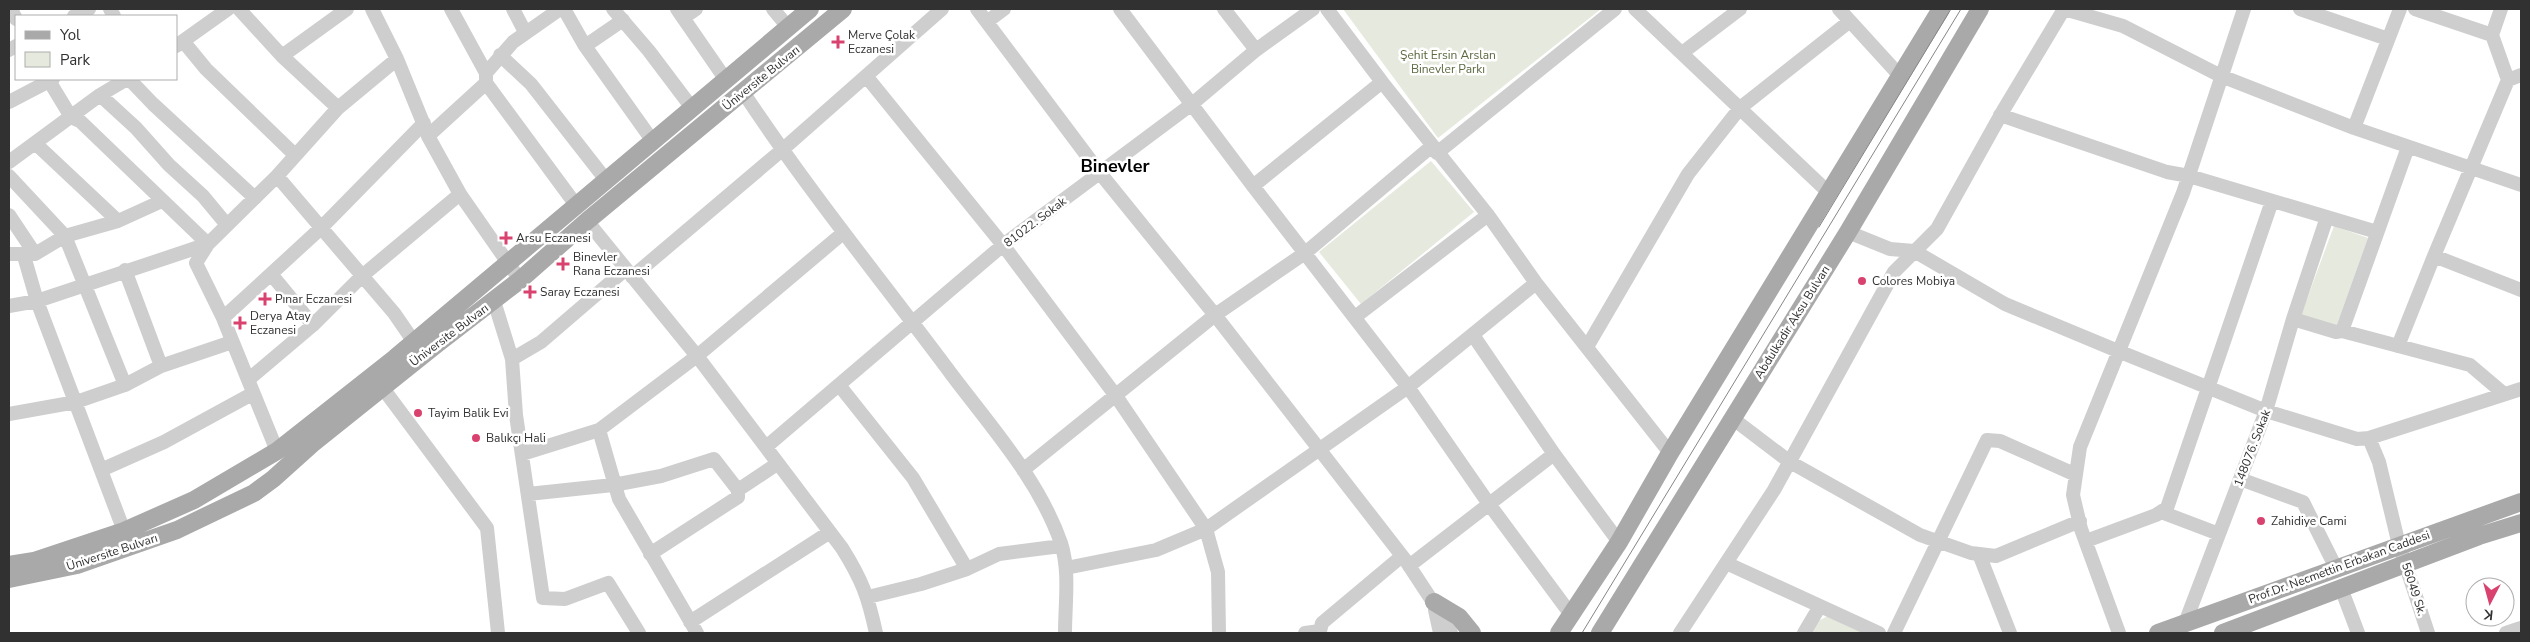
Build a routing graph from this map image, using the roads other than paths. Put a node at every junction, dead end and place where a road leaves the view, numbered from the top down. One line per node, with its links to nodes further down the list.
1 (89, 9): 34 (street)
2 (228, 9): 43 (street)
3 (239, 9): 47 (street)
4 (347, 9): 47 (street)
5 (372, 9): 49 (street)
6 (451, 9): 54 (street)
7 (513, 9): 40 (street)
8 (560, 9): 40 (street)
9 (564, 9): 44 (street)
10 (613, 9): 36 (street)
11 (696, 9): 33 (street)
12 (773, 9): 39 (street)
13 (810, 9): 39 (main road, Üniversite Bulvarı)
14 (843, 9): 60 (main road, Üniversite Bulvarı)
15 (942, 9): 50 (street)
16 (977, 9): 37 (street)
17 (1004, 9): 37 (street)
18 (1120, 9): 63 (street)
19 (1224, 9): 45 (street)
20 (1313, 9): 45 (street, 81022. Sokak)
21 (1327, 9): 59 (street)
22 (1615, 9): 74 (street)
23 (1635, 9): 46 (street)
24 (1740, 9): 46 (street)
25 (1839, 9): 38 (street)
26 (1941, 9): 52 (main road)
27 (1980, 9): 99 (main road, Abdulkadir Aksu Bulvarı)
28 (2244, 9): 51 (street)
29 (2300, 9): 42 (street)
30 (2400, 9): 42 (street)
31 (2415, 9): 41 (street)
32 (2501, 9): 41 (street)
33 (680, 13): 58 (street)
34 (76, 15)
35 (2104, 15): 51 (street); 67 (street)
36 (623, 20): 44 (street); 65 (street)
37 (988, 21): 79 (street)
38 (1850, 21): 52 (street); 66 (street)
39 (788, 27): 58 (main road, Üniversite Bulvarı)
40 (525, 32): 48 (street)
41 (2492, 35): 53 (street)
42 (2388, 39): 69 (street)
43 (180, 43): 76 (street)
44 (584, 46): 71 (street)
45 (1256, 50): 63 (street, 81022. Sokak)
46 (1682, 53): 66 (street)
47 (282, 56): 64 (street)
48 (500, 56): 54 (street); 83 (street)
49 (397, 59): 64 (street); 70 (street)
50 (866, 76): 75 (street); 104 (street)
51 (2220, 76): 69 (street); 82 (street)
52 (1901, 77): 86 (main road)
53 (2515, 77): 78 (street)
54 (486, 78): 70 (street); 91 (street)
55 (50, 80): 62 (street); 68 (street)
56 (126, 80): 61 (street)
57 (129, 80): 88 (street)
58 (726, 80): 65 (main road, Üniversite Bulvarı)
59 (1382, 82): 74 (street); 85 (street)
60 (743, 92): 75 (street); 96 (main road, Üniversite Bulvarı)
61 (100, 95): 68 (street); 97 (street)
62 (9, 102)
63 (1192, 104): 79 (street, 81022. Sokak); 85 (street)
64 (338, 108): 76 (street)
65 (692, 108): 71 (main road, Üniversite Bulvarı)
66 (1740, 108): 86 (street); 133 (street)
67 (2000, 116): 82 (street); 105 (street)
68 (71, 117): 72 (street); 89 (street)
69 (2354, 128): 73 (street)
70 (426, 130): 87 (street); 98 (street)
71 (652, 140): 83 (main road, Üniversite Bulvarı)
72 (36, 144): 77 (street); 95 (street)
73 (2408, 147): 78 (street); 100 (street)
74 (1435, 149): 93 (street); 106 (street)
75 (782, 150): 101 (street); 112 (street)
76 (295, 156): 81 (street)
77 (9, 162)
78 (2470, 169): 84 (street); 109 (street)
79 (1100, 173): 104 (street, 81022. Sokak); 122 (street)
80 (9, 176): 102 (street)
81 (278, 176): 88 (street); 98 (street)
82 (2189, 176): 90 (street); 134 (street)
83 (606, 180): 91 (main road, Üniversite Bulvarı)
84 (2521, 185)
85 (1253, 186): 106 (street)
86 (1828, 192): 157 (main road)
87 (460, 194): 110 (street); 114 (street)
88 (255, 198): 97 (street)
89 (162, 201): 95 (street); 103 (street)
90 (2272, 201): 94 (street); 143 (street)
91 (576, 205): 110 (main road, Üniversite Bulvarı)
92 (9, 214): 108 (street)
93 (1488, 216): 116 (street); 123 (street)
94 (2327, 217): 100 (street); 125 (street, 148076. Sokak)
95 (118, 221): 102 (street)
96 (587, 221): 112 (street); 115 (main road, Üniversite Bulvarı)
97 (227, 225): 103 (street)
98 (321, 228): 113 (street); 114 (street)
99 (1848, 232): 105 (street); 151 (main road, Abdulkadir Aksu Bulvarı)
100 (2377, 232): 128 (street)
101 (843, 234): 126 (street); 135 (street)
102 (66, 236): 108 (street); 117 (street)
103 (208, 244): 111 (street); 124 (street)
104 (1003, 245): 126 (street, 81022. Sokak); 147 (street)
105 (1914, 251): 134 (street); 160 (street)
106 (1306, 253): 122 (street); 123 (street)
107 (9, 254): 108 (street)
108 (29, 255): 119 (street)
109 (2434, 256): 118 (street); 132 (street)
110 (508, 263): 115 (street); 131 (main road, Üniversite Bulvarı)
111 (124, 270): 117 (street); 137 (street)
112 (629, 273): 135 (street); 136 (street)
113 (271, 274): 124 (street); 127 (street)
114 (362, 276): 127 (street); 131 (street)
115 (520, 280): 120 (main road, Üniversite Bulvarı)
116 (1536, 283): 129 (street); 133 (street)
117 (85, 284): 119 (street); 139 (street)
118 (2521, 290)
119 (37, 301): 121 (street); 148 (street)
120 (494, 301): 136 (street); 141 (main road, Üniversite Bulvarı)
121 (9, 306)
122 (1215, 315): 147 (street); 155 (street)
123 (1355, 317): 142 (street)
124 (223, 318): 130 (street)
125 (2294, 319): 128 (street); 149 (street, 148076. Sokak)
126 (912, 322): 140 (street, 81022. Sokak); 163 (street)
127 (313, 324): 138 (street)
128 (2342, 330): 132 (street)
129 (1473, 335): 142 (street); 159 (street)
130 (232, 342): 137 (street); 138 (street)
131 (414, 342): 156 (main road, Üniversite Bulvarı)
132 (2398, 346): 145 (street)
133 (1587, 347): 157 (street)
134 (2118, 351): 143 (street); 164 (street)
135 (697, 356): 152 (street); 154 (street)
136 (512, 359): 158 (street)
137 (161, 366): 139 (street)
138 (248, 380): 146 (street)
139 (125, 385): 148 (street)
140 (840, 385): 154 (street, 81022. Sokak); 191 (street)
141 (382, 387): 192 (main road, Üniversite Bulvarı); 202 (street)
142 (1408, 387): 155 (street); 170 (street)
143 (2208, 388): 149 (street); 171 (street)
144 (2521, 389): 145 (street)
145 (2503, 393): 153 (street)
146 (252, 394): 156 (street); 162 (street)
147 (1116, 396): 163 (street); 174 (street)
148 (76, 402): 150 (street); 162 (street)
149 (2266, 411): 153 (street); 165 (street, 148076. Sokak)
150 (9, 414)
151 (1732, 418): 160 (street); 212 (main road, Abdulkadir Aksu Bulvarı)
152 (599, 430): 158 (street); 166 (street)
153 (2369, 438): 181 (street, 56049 Sk.)
154 (766, 448): 161 (street)
155 (1320, 449): 174 (street); 185 (street)
156 (277, 451): 175 (main road, Üniversite Bulvarı)
157 (1670, 453): 180 (main road)
158 (522, 454): 168 (street)
159 (1554, 454): 170 (street); 180 (street)
160 (1790, 462): 178 (street); 186 (street)
161 (777, 464): 167 (street); 176 (street)
162 (101, 470): 175 (street)
163 (1023, 470): 182 (street)
164 (2074, 474): 172 (street); 178 (street)
165 (2240, 478): 177 (street, 148076. Sokak); 190 (street)
166 (613, 485): 167 (street); 168 (street); 183 (street)
167 (738, 490): 183 (street)
168 (528, 494): 203 (street)
169 (2521, 502): 181 (main road, Prof.Dr. Necmettin Erbakan Caddesi)
170 (1489, 504): 185 (street); 197 (street)
171 (2161, 512): 177 (street); 179 (street)
172 (2080, 521): 179 (street); 184 (street)
173 (2521, 523): 187 (main road, Prof.Dr. Necmettin Erbakan Caddesi)
174 (1206, 529): 189 (street); 206 (street)
175 (124, 531): 188 (main road, Üniversite Bulvarı)
176 (830, 532): 194 (street); 199 (street)
177 (2219, 534): 198 (street, 148076. Sokak)
178 (1938, 541): 184 (street); 216 (street)
179 (2086, 541): 218 (street)
180 (1619, 542): 197 (main road)
181 (2399, 545): 187 (street, 56049 Sk.); 190 (main road, Prof.Dr. Necmettin Erbakan Caddesi)
182 (1062, 546): 189 (street); 191 (street)
183 (650, 554): 199 (street)
184 (1980, 554): 217 (street)
185 (1406, 561): 195 (street); 201 (street)
186 (1726, 563): 196 (street); 213 (street)
187 (2406, 564): 193 (main road, Prof.Dr. Necmettin Erbakan Caddesi); 222 (street, 56049 Sk.)
188 (9, 565)
189 (1066, 568): 205 (street)
190 (2336, 568): 198 (main road, Prof.Dr. Necmettin Erbakan Caddesi)
191 (967, 569): 194 (street)
192 (9, 579)
193 (2341, 588): 220 (main road, Prof.Dr. Necmettin Erbakan Caddesi); 221 (street)
194 (868, 596): 204 (street)
195 (1434, 602): 208 (street); 209 (street); 210 (main road)
196 (1820, 606): 214 (street); 215 (street)
197 (1572, 616): 211 (main road)
198 (2185, 623): 219 (main road, Prof.Dr. Necmettin Erbakan Caddesi)
199 (694, 628)
200 (2521, 628): 223 (street)
201 (1320, 632): 207 (street)
202 (498, 633)
203 (639, 633)
204 (876, 633)
205 (1065, 633)
206 (1218, 633)
207 (1304, 633)
208 (1440, 633)
209 (1451, 633)
210 (1472, 633)
211 (1559, 633)
212 (1600, 633)
213 (1680, 633)
214 (1804, 633)
215 (1878, 633)
216 (1894, 633)
217 (2010, 633)
218 (2119, 633)
219 (2158, 633)
220 (2223, 633)
221 (2358, 633)
222 (2428, 633)
223 (2506, 633)

